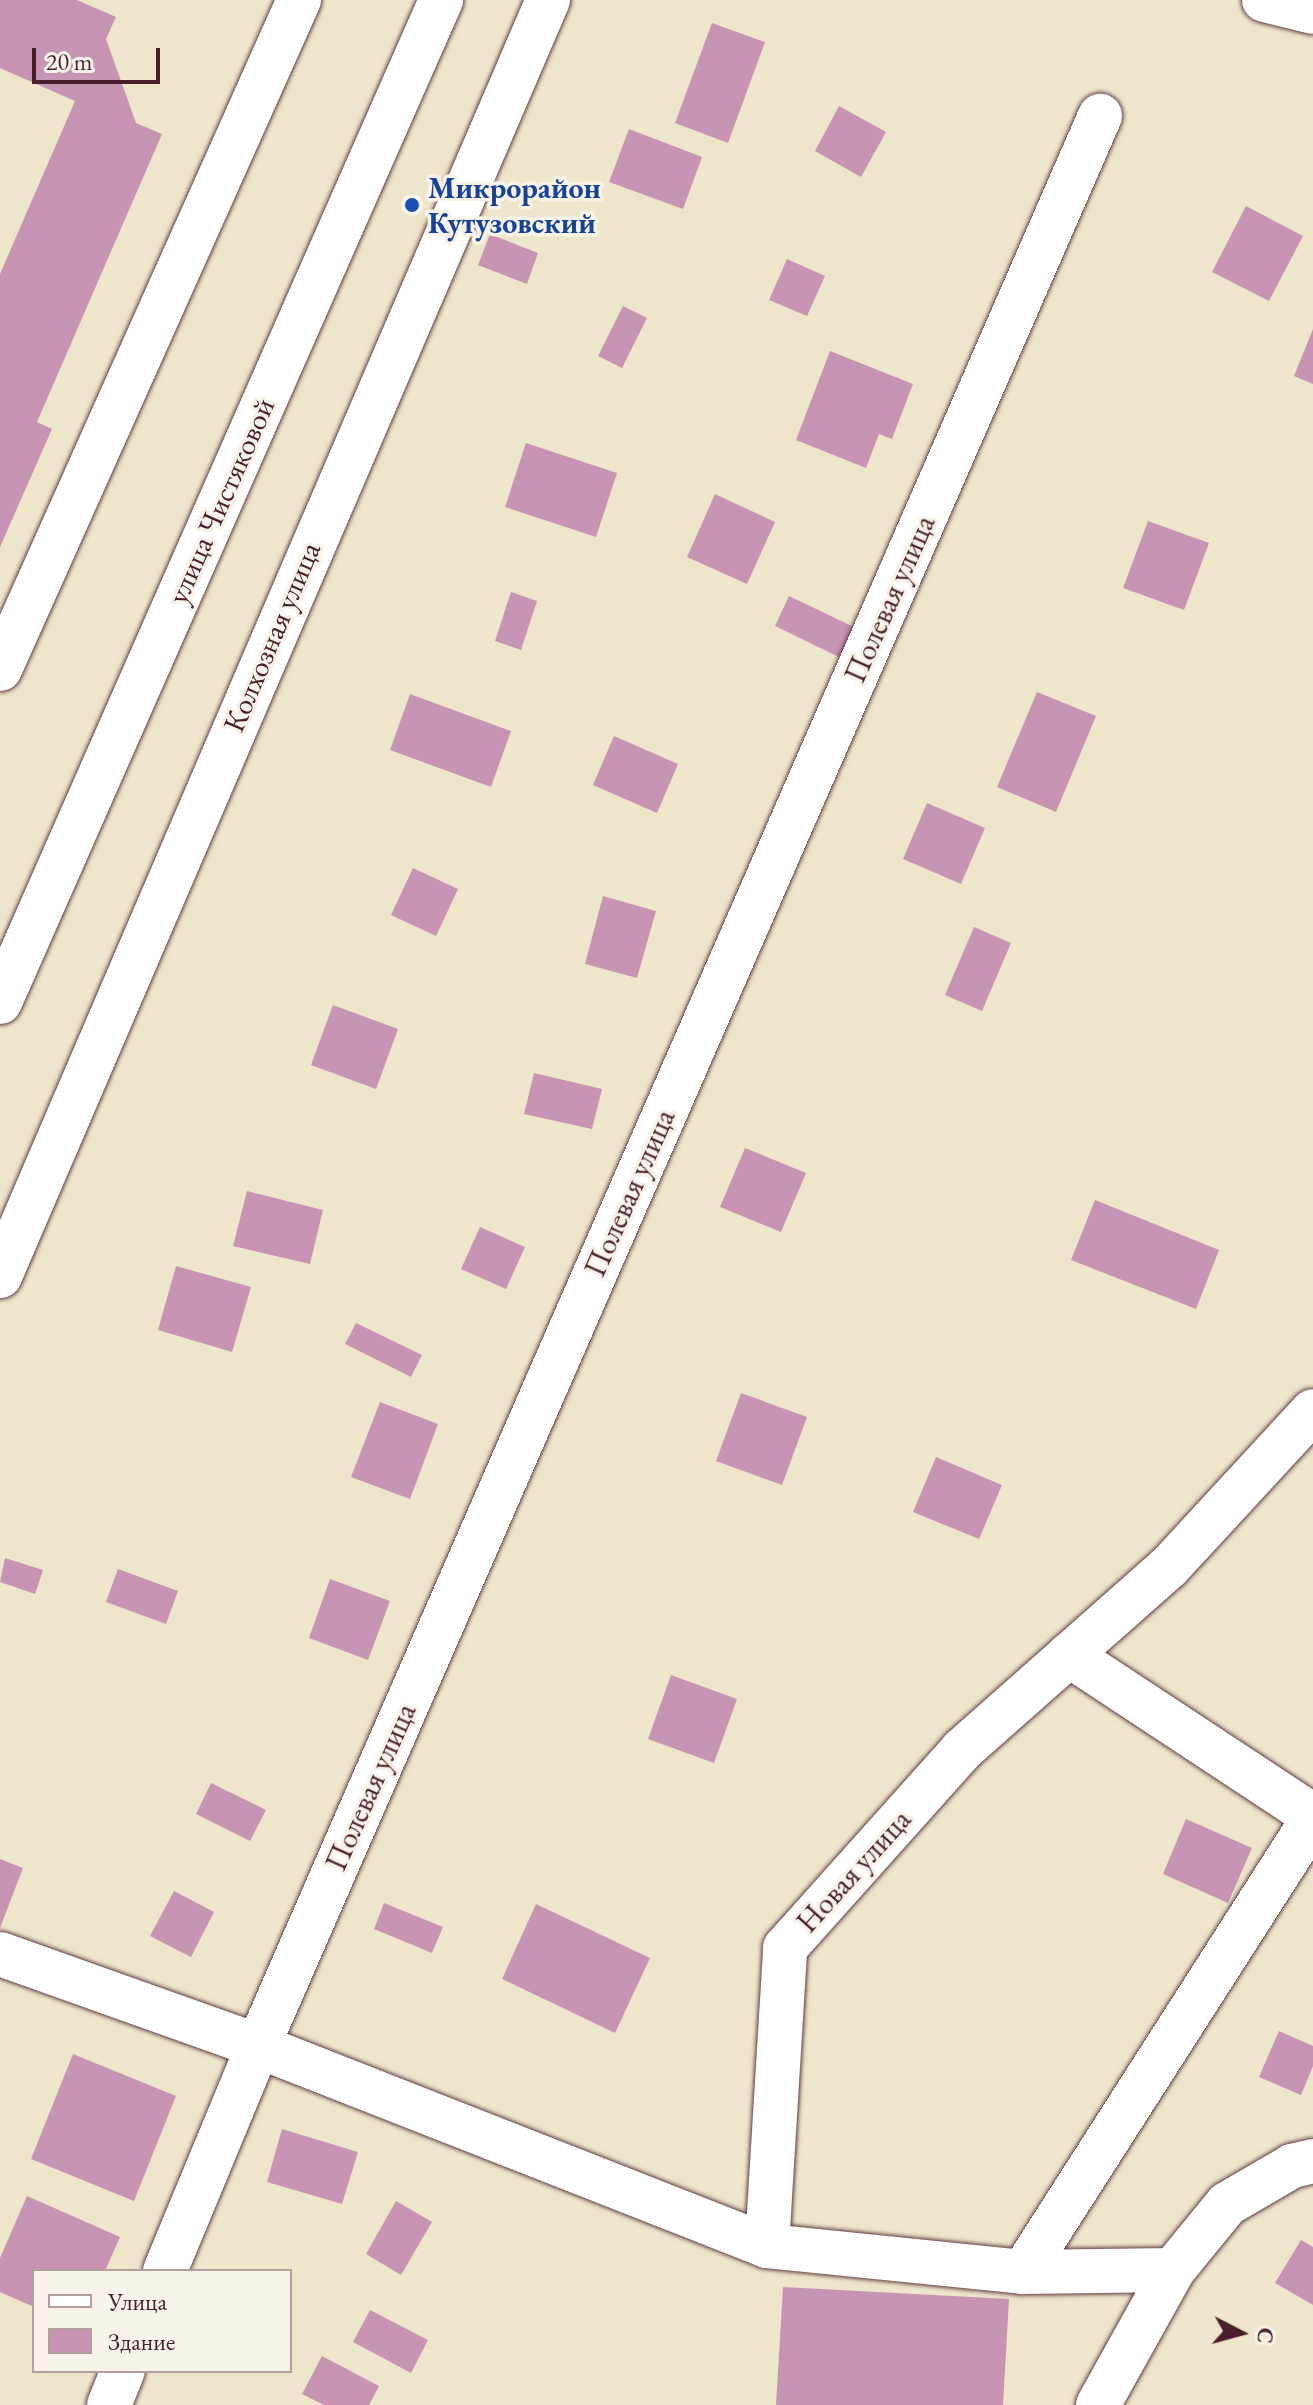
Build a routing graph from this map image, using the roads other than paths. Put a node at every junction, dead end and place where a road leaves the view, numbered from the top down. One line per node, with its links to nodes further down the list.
1 (299, 0): 7 (street)
2 (441, 0): 8 (street, улица Чистяковой)
3 (548, 0): 9 (street, Колхозная улица)
4 (1264, 0): 5 (street)
5 (1313, 12)
6 (1100, 116): 14 (street, Полевая улица)
7 (0, 669)
8 (0, 1002)
9 (0, 1276)
10 (1313, 1411): 11 (street, Новая улица)
11 (1069, 1655): 12 (street); 16 (street, Новая улица)
12 (1313, 1818): 19 (street)
13 (0, 1954): 14 (street)
14 (258, 2046): 16 (street); 17 (street, Полевая улица)
15 (1313, 2161): 18 (street)
16 (767, 2246): 19 (street)
17 (166, 2269)
18 (1173, 2270): 19 (street); 22 (street)
19 (1023, 2272)
20 (122, 2373): 21 (street)
21 (109, 2405)
22 (1098, 2405)

